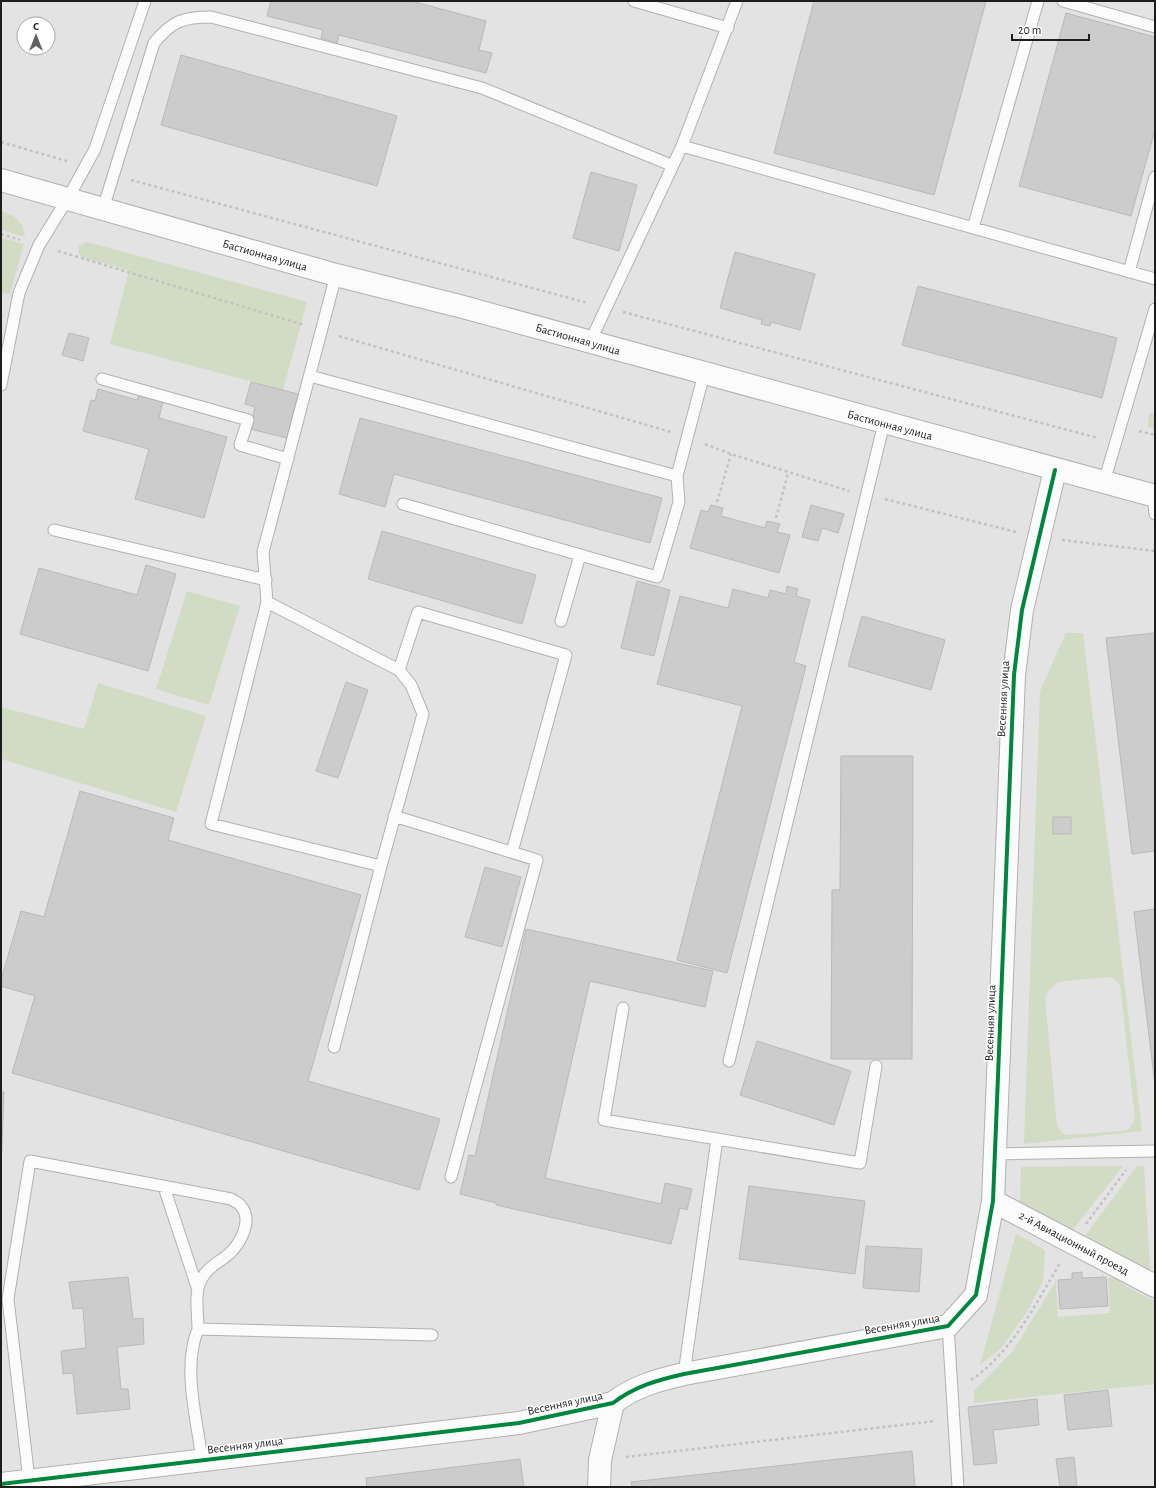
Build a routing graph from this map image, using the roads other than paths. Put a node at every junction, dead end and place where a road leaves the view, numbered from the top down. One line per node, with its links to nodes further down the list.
1 (145, 1): 12 (lane)
2 (634, 1): 7 (lane)
3 (737, 1): 7 (lane)
4 (1038, 1): 14 (lane)
5 (1063, 1): 6 (lane)
6 (1155, 27)
7 (728, 28): 8 (lane)
8 (682, 146): 9 (lane); 14 (lane)
9 (671, 165): 13 (lane); 19 (lane)
10 (1155, 177): 15 (lane)
11 (1, 180): 12 (street, Бастионная улица)
12 (68, 198): 13 (street, Бастионная улица); 23 (lane)
13 (103, 208): 16 (street, Бастионная улица)
14 (973, 228): 15 (lane)
15 (1129, 272): 17 (lane)
16 (336, 275): 19 (street, Бастионная улица); 21 (lane)
17 (1155, 279)
18 (1155, 309): 28 (lane)
19 (590, 342): 20 (street, Бастионная улица)
20 (704, 374): 24 (street, Бастионная улица); 27 (lane)
21 (310, 376): 25 (lane); 27 (lane)
22 (102, 379): 25 (lane)
23 (1, 385)
24 (884, 423): 26 (street, Бастионная улица); 42 (lane)
25 (288, 459): 33 (lane)
26 (1055, 470): 28 (street, Бастионная улица); 46 (street, Весенняя улица)
27 (677, 476): 32 (lane)
28 (1104, 482): 29 (street, Бастионная улица)
29 (1154, 502)
30 (403, 504): 32 (lane)
31 (54, 530): 33 (lane)
32 (580, 555): 35 (lane)
33 (266, 580): 34 (lane)
34 (267, 602): 36 (lane); 39 (lane)
35 (561, 621)
36 (399, 670): 37 (lane); 38 (lane)
37 (394, 816): 38 (lane); 39 (lane)
38 (512, 852): 48 (lane)
39 (381, 866): 41 (lane)
40 (623, 1008): 44 (lane)
41 (334, 1048)
42 (729, 1061)
43 (876, 1066): 44 (lane)
44 (717, 1139): 56 (lane)
45 (1155, 1151): 46 (lane); 47 (lane)
46 (995, 1154): 50 (street, Весенняя улица)
47 (1155, 1159)
48 (452, 1177)
49 (164, 1187): 52 (lane); 52 (lane); 59 (lane)
50 (993, 1201): 51 (street, 2-й Авиационный проезд); 53 (street, Весенняя улица)
51 (1155, 1286)
52 (198, 1290): 54 (lane)
53 (948, 1326): 56 (street, Весенняя улица); 62 (lane)
54 (198, 1329): 55 (lane); 58 (lane)
55 (432, 1335)
56 (684, 1374): 57 (street, Весенняя улица)
57 (613, 1403): 58 (street, Весенняя улица); 61 (street)
58 (202, 1460): 59 (street, Весенняя улица)
59 (29, 1480): 60 (street, Весенняя улица)
60 (1, 1484)
61 (599, 1487)
62 (958, 1487)

